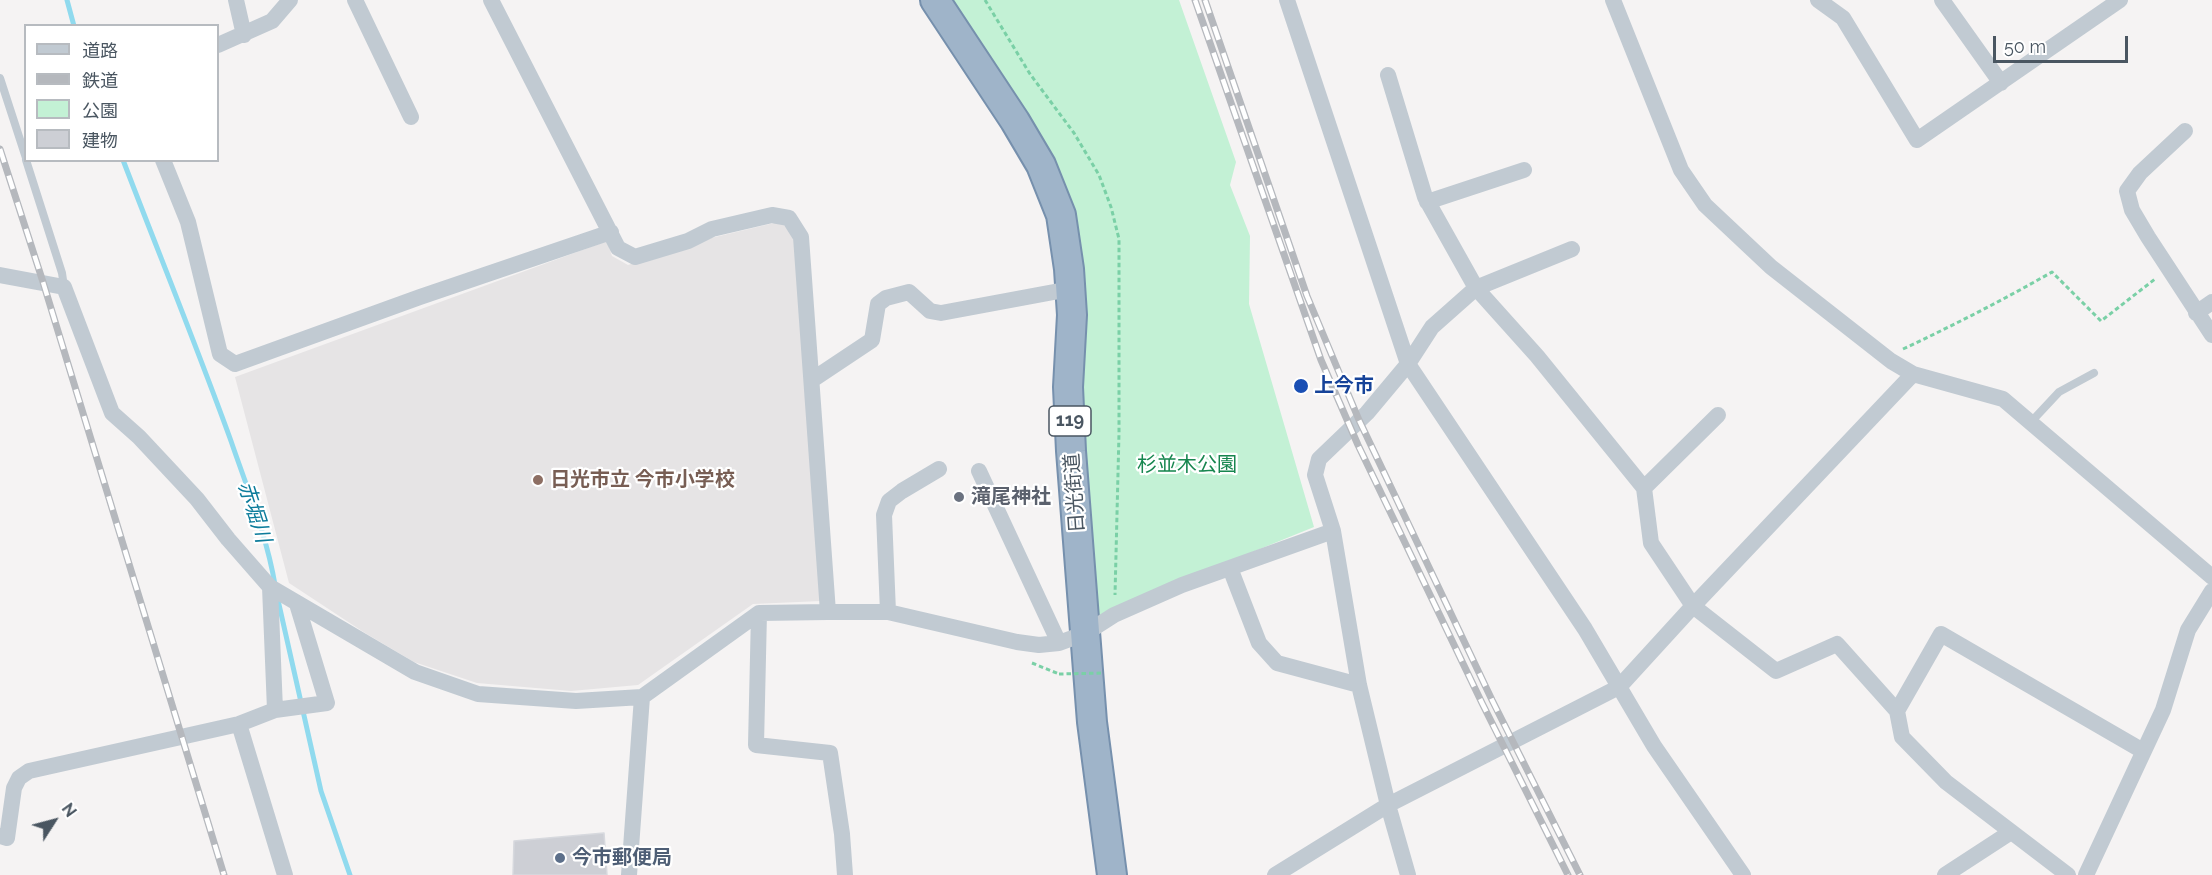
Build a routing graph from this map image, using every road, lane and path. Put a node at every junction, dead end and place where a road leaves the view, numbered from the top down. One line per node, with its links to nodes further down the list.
1 (236, 0): 11 (street)
2 (290, 0): 11 (street)
3 (354, 0): 16 (street)
4 (491, 0): 23 (street)
5 (935, 0): 29 (highway, 日光街道 / 119)
6 (1287, 0): 34 (street)
7 (1613, 0): 33 (street)
8 (1818, 0): 15 (street)
9 (1942, 0): 15 (street)
10 (2120, 0): 15 (street)
11 (244, 35): 12 (street)
12 (219, 45)
13 (1388, 75): 22 (street)
14 (0, 78): 18 (lane)
15 (2001, 82)
16 (411, 117)
17 (2186, 131): 25 (street)
18 (24, 153)
19 (27, 162): 27 (lane)
20 (164, 162): 23 (street)
21 (1524, 170): 22 (street)
22 (1427, 202): 28 (street)
23 (611, 232): 37 (street)
24 (1572, 249): 28 (street)
25 (2168, 268): 31 (street); 33 (path)
26 (0, 275): 27 (street)
27 (64, 287): 46 (street)
28 (1476, 288): 34 (street); 42 (street)
29 (1070, 289): 37 (street); 53 (highway, 日光街道 / 119)
30 (2212, 302): 31 (street)
31 (2196, 313): 32 (street)
32 (2212, 336)
33 (1891, 361): 36 (street)
34 (1408, 363): 43 (street); 58 (street)
35 (2094, 373): 39 (lane)
36 (1913, 374): 39 (street); 49 (street)
37 (812, 380): 50 (street)
38 (1718, 415): 42 (street)
39 (2031, 422): 45 (street)
40 (939, 469): 51 (street)
41 (979, 471): 54 (street)
42 (1644, 488): 49 (street)
43 (1333, 531): 44 (street); 57 (street)
44 (1230, 568): 53 (street); 57 (street)
45 (2210, 569)
46 (270, 587): 48 (street); 60 (street)
47 (2212, 591): 63 (street)
48 (297, 604): 59 (street); 60 (street)
49 (1693, 606): 58 (street); 61 (street)
50 (828, 612): 51 (street); 52 (street)
51 (888, 612): 54 (street)
52 (759, 613): 59 (street); 69 (street)
53 (1086, 633): 54 (street); 70 (highway, 日光街道 / 119)
54 (1059, 643)
55 (1030, 662): 56 (path, bridge)
56 (1103, 673)
57 (1359, 685): 64 (street)
58 (1619, 687): 64 (street); 73 (street)
59 (642, 697): 68 (street)
60 (282, 709): 62 (street)
61 (1897, 711): 63 (street); 65 (street)
62 (239, 724): 66 (street); 67 (street)
63 (2143, 751): 76 (street)
64 (1388, 805): 71 (street); 72 (street)
65 (2011, 832): 74 (street); 75 (street)
66 (0, 836)
67 (285, 875)
68 (629, 875)
69 (845, 875)
70 (1112, 875)
71 (1275, 875)
72 (1408, 875)
73 (1743, 875)
74 (1945, 875)
75 (2068, 875)
76 (2086, 875)

